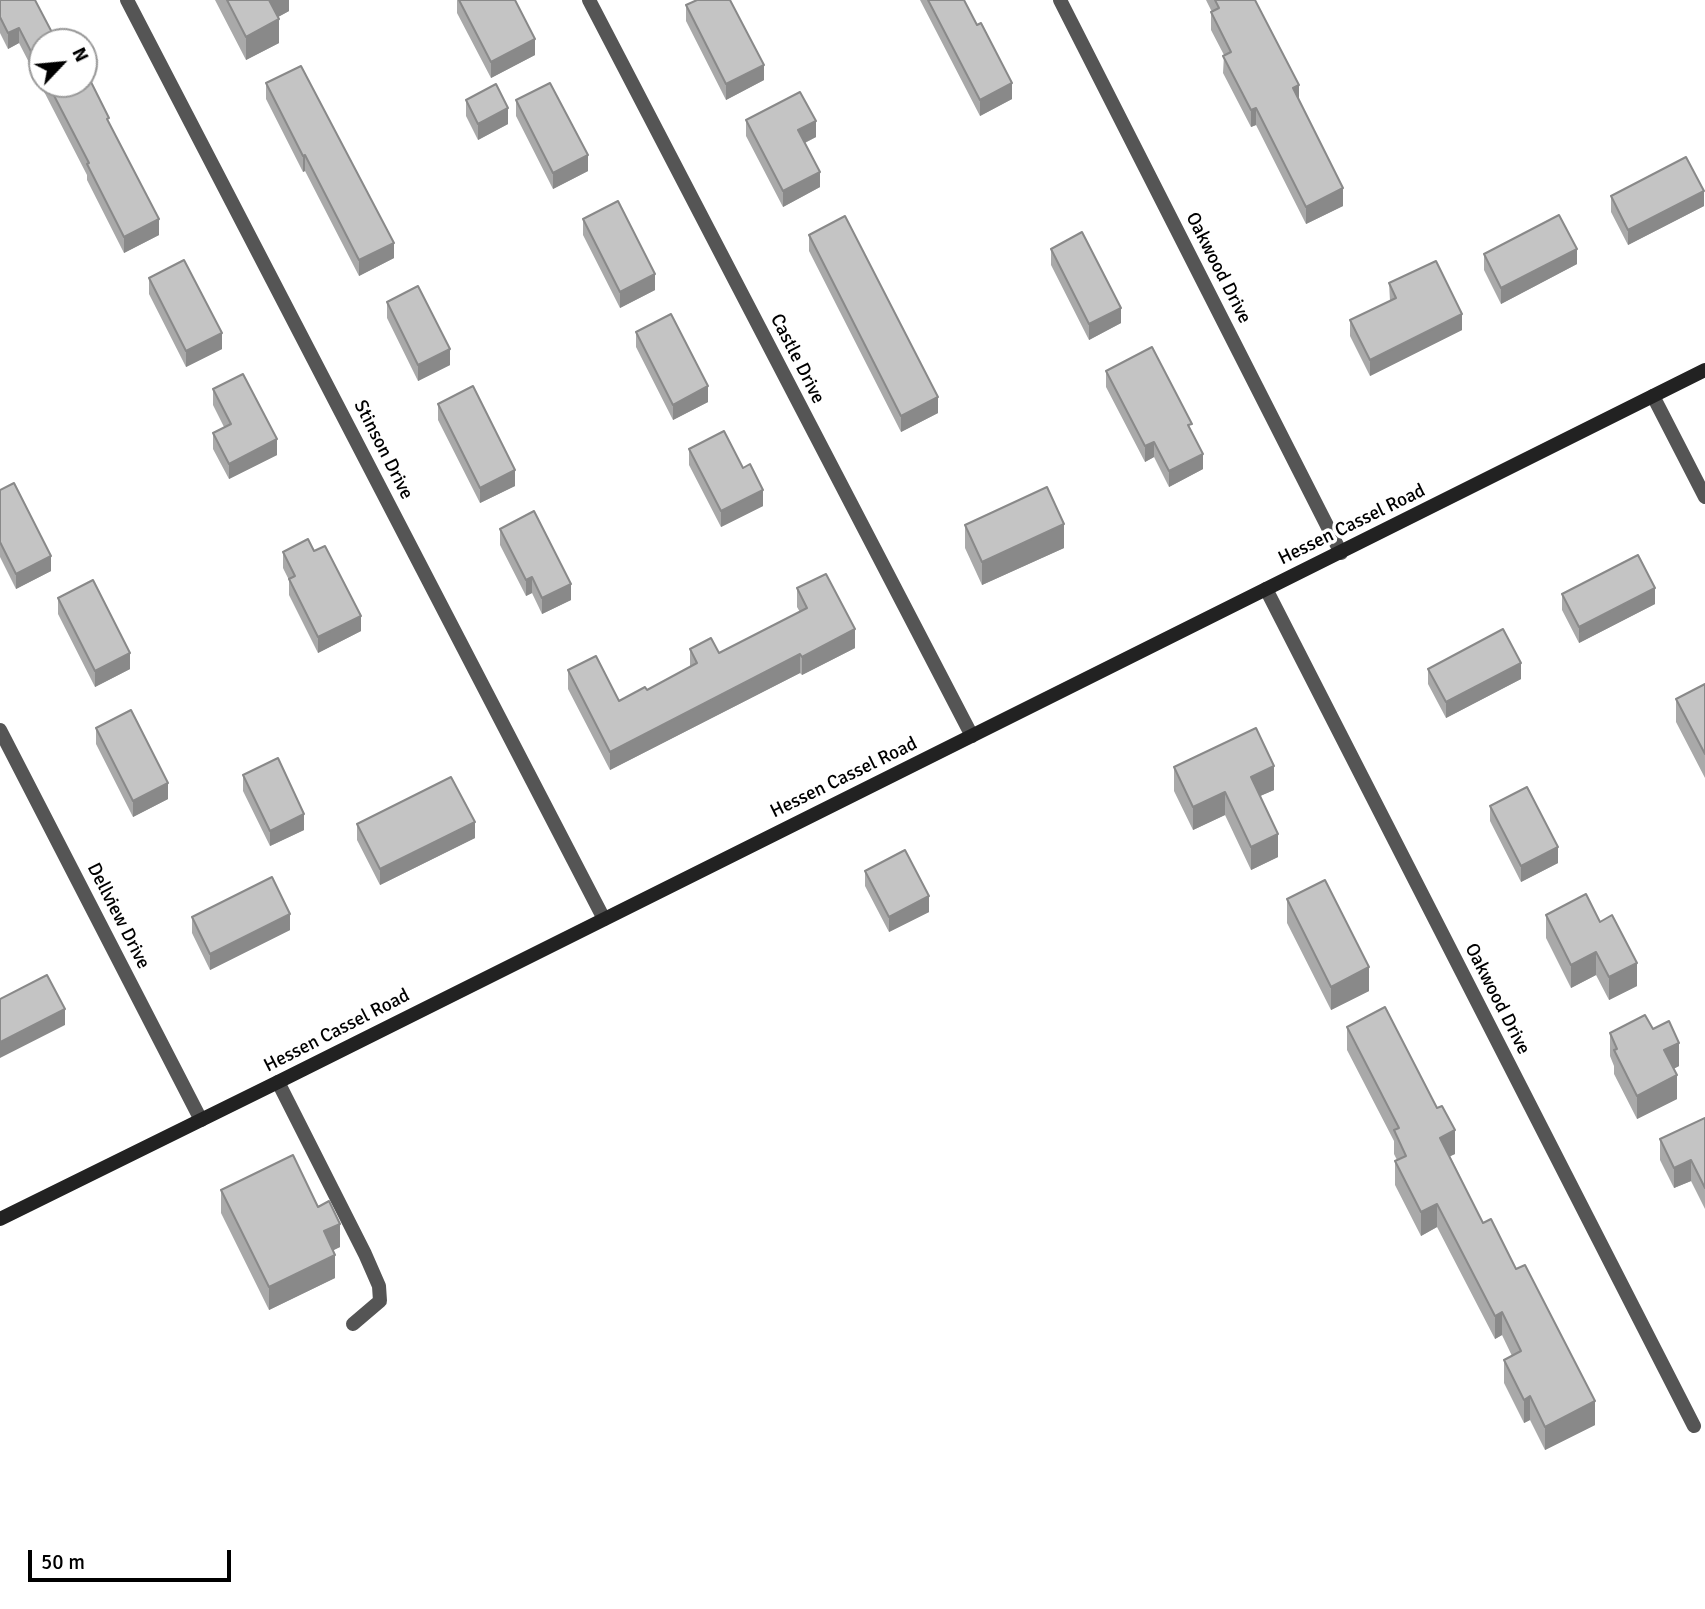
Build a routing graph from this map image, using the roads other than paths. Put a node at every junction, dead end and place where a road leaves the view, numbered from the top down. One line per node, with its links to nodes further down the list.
1 (127, 0): 11 (street, Stinson Drive)
2 (589, 0): 10 (street, Castle Drive)
3 (1060, 0): 7 (street, Oakwood Drive)
4 (1705, 370): 5 (main road, Hessen Cassel Road)
5 (1653, 396): 6 (street); 7 (main road, Hessen Cassel Road)
6 (1705, 497)
7 (1341, 553): 8 (main road, Hessen Cassel Road)
8 (1266, 589): 10 (main road, Hessen Cassel Road); 16 (street, Oakwood Drive)
9 (0, 730): 13 (street, Dellview Drive)
10 (972, 736): 11 (main road, Hessen Cassel Road)
11 (604, 919): 12 (main road, Hessen Cassel Road)
12 (278, 1082): 13 (main road, Hessen Cassel Road); 15 (street)
13 (201, 1120): 14 (main road, Hessen Cassel Road)
14 (0, 1219)
15 (353, 1324)
16 (1694, 1426)

